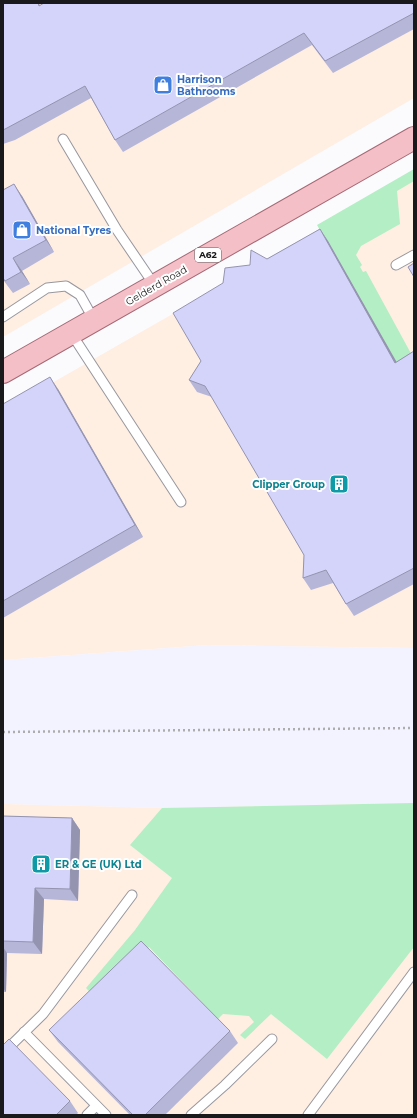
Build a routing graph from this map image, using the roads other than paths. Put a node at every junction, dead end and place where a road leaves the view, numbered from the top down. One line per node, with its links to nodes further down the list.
1 (414, 138): 5 (main road, Gelderd Road / A62)
2 (63, 139): 5 (lane)
3 (414, 254): 4 (lane)
4 (396, 265)
5 (155, 286): 7 (main road, Gelderd Road / A62)
6 (3, 317): 7 (lane)
7 (94, 320): 8 (main road, Gelderd Road / A62)
8 (71, 333): 9 (main road, Gelderd Road / A62); 10 (lane)
9 (3, 372)
10 (181, 502)
11 (132, 895): 13 (lane)
12 (414, 972): 20 (lane)
13 (24, 1032): 15 (lane); 16 (lane)
14 (272, 1039): 19 (lane)
15 (3, 1053)
16 (96, 1106): 17 (lane); 18 (lane)
17 (87, 1115)
18 (106, 1115)
19 (190, 1115)
20 (308, 1115)

